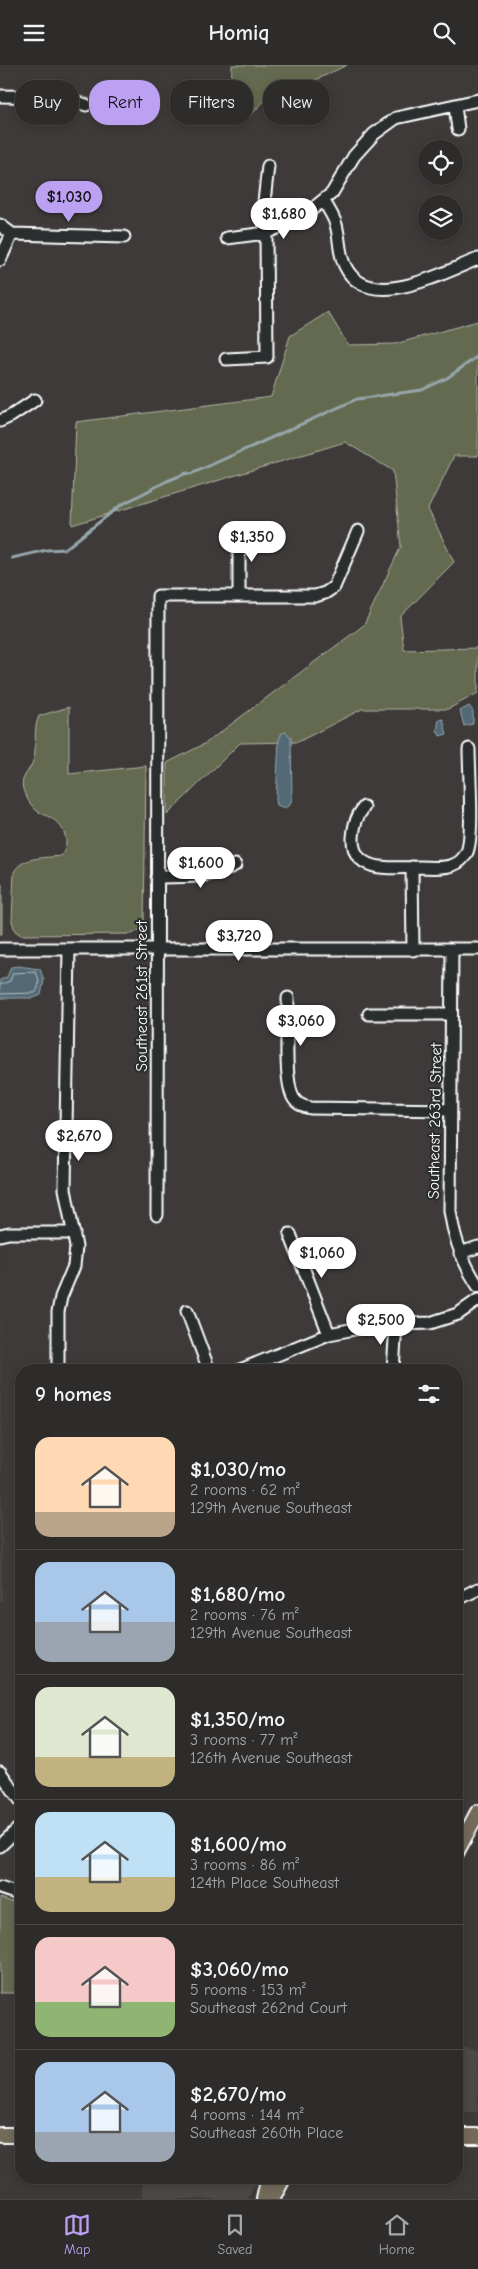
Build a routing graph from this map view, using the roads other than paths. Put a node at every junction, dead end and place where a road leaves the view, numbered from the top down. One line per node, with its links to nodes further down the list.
1 (0, 96): 3 (street)
2 (478, 100): 4 (street)
3 (86, 105)
4 (455, 106): 5 (street); 7 (street)
5 (458, 129)
6 (268, 166): 9 (street)
7 (324, 201): 9 (street); 13 (street)
8 (0, 225): 10 (street)
9 (266, 233): 12 (street); 15 (street)
10 (12, 234): 11 (street); 14 (street)
11 (124, 237)
12 (227, 238)
13 (478, 259)
14 (0, 260)
15 (226, 359)
16 (35, 400): 17 (street)
17 (0, 421)
18 (239, 530): 20 (street)
19 (358, 531): 20 (street)
20 (239, 596): 25 (street, Southeast 261st Street)
21 (469, 749): 24 (street)
22 (364, 807): 24 (street)
23 (235, 865): 25 (street)
24 (412, 867): 31 (street)
25 (157, 877): 28 (street, Southeast 261st Street)
26 (0, 949): 27 (street)
27 (69, 949): 28 (street); 37 (street)
28 (157, 949): 31 (street); 36 (street, Southeast 261st Street)
29 (452, 949): 30 (street); 31 (street); 34 (street, Southeast 263rd Street)
30 (478, 949)
31 (413, 950)
32 (288, 998): 35 (street)
33 (369, 1014): 34 (street)
34 (452, 1014): 35 (street, Southeast 263rd Street)
35 (451, 1110): 41 (street, Southeast 263rd Street)
36 (157, 1215)
37 (74, 1233): 39 (street); 47 (street)
38 (290, 1234): 46 (street)
39 (0, 1235)
40 (478, 1247): 41 (street)
41 (460, 1253): 42 (street, Southeast 263rd Street)
42 (478, 1286)
43 (478, 1300): 45 (street)
44 (187, 1311): 48 (street)
45 (396, 1324): 46 (street); 50 (street)
46 (329, 1334): 49 (street)
47 (58, 1364)
48 (207, 1364)
49 (255, 1364)
50 (393, 1364)
51 (478, 1589): 52 (street)
52 (463, 1596)
53 (0, 1772): 54 (street)
54 (15, 1793)
55 (478, 1812): 57 (main road)
56 (15, 1832): 58 (street)
57 (463, 1840)
58 (0, 1846)
59 (0, 1888): 60 (street)
60 (15, 1893)
61 (0, 2135): 62 (main road)
62 (15, 2135)
63 (463, 2136): 64 (main road)
64 (478, 2136)
65 (267, 2184): 67 (main road)
66 (280, 2184): 68 (main road)
67 (264, 2199)
68 (272, 2199)

